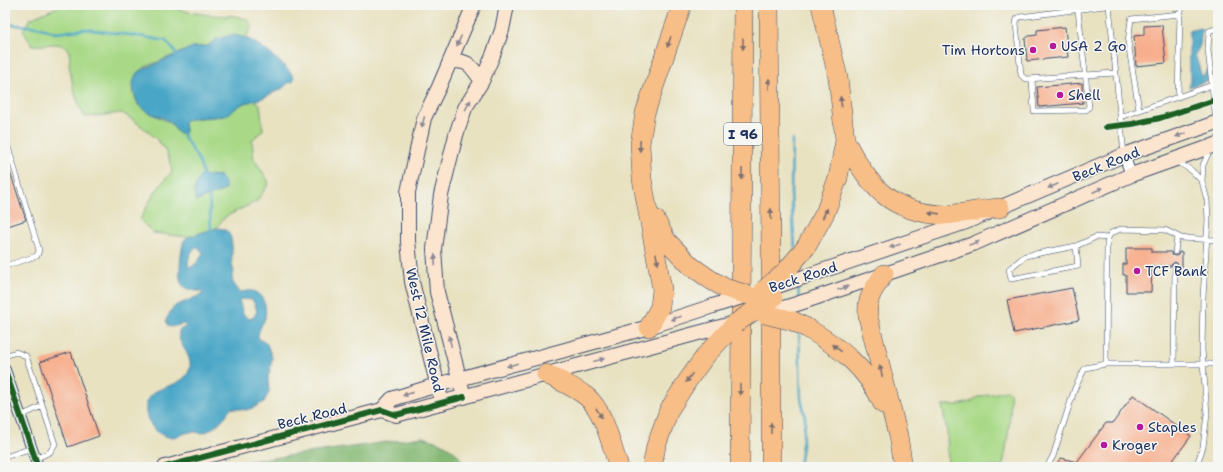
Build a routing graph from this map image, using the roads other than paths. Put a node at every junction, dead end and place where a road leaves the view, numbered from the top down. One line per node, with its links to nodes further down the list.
1 (474, 5): 12 (main road, West 12 Mile Road, one-way to 12)
2 (507, 5): 16 (main road, West 12 Mile Road)
3 (682, 5): 30 (highway, one-way to 30)
4 (743, 5): 69 (highway, I 96, one-way to 69)
5 (769, 5): 70 (highway, I 96, one-way to 5)
6 (821, 5): 25 (highway, one-way to 6)
7 (1110, 5): 9 (lane); 13 (lane)
8 (1183, 5): 10 (lane)
9 (1078, 10): 14 (lane); 15 (lane)
10 (1180, 14): 20 (lane); 21 (lane)
11 (1218, 28): 18 (lane)
12 (451, 61): 16 (main road); 56 (main road, West 12 Mile Road, one-way to 56)
13 (1115, 73): 14 (lane); 22 (lane)
14 (1086, 75): 15 (lane); 15 (lane)
15 (1032, 79)
16 (482, 81): 55 (main road, West 12 Mile Road, one-way to 16)
17 (1218, 82): 18 (lane)
18 (1212, 85): 19 (lane); 20 (lane); 23 (lane)
19 (1218, 94)
20 (1178, 96): 21 (lane)
21 (1139, 110): 22 (lane)
22 (1120, 117): 27 (lane)
23 (1217, 123): 27 (main road, Beck Road, one-way to 27)
24 (5, 137): 39 (lane)
25 (845, 140): 32 (highway, one-way to 25); 44 (highway, one-way to 25, bridge)
26 (1215, 144): 28 (main road, Beck Road); 31 (lane)
27 (1124, 155): 29 (street); 32 (main road, Beck Road, one-way to 32)
28 (1174, 160): 29 (main road, Beck Road); 31 (lane)
29 (1131, 175): 41 (main road, Beck Road, one-way to 29)
30 (642, 180): 44 (highway, bridge); 46 (highway, one-way to 46)
31 (1202, 181): 35 (lane)
32 (1000, 208): 42 (main road, Beck Road, one-way to 42)
33 (1177, 237): 34 (lane); 35 (lane); 38 (lane)
34 (1108, 238): 37 (lane); 49 (lane)
35 (1207, 240): 36 (lane); 51 (lane)
36 (1218, 240)
37 (1076, 246): 37 (lane)
38 (1176, 252)
39 (5, 266)
40 (1175, 266): 50 (lane)
41 (884, 274): 43 (main road, Beck Road, one-way to 41); 62 (highway, one-way to 41)
42 (807, 276): 44 (highway, bridge)
43 (806, 301): 44 (highway, bridge)
44 (754, 305): 45 (highway); 47 (highway); 62 (highway, one-way to 44, bridge)
45 (713, 306): 46 (main road, Beck Road, one-way to 46)
46 (649, 327): 55 (main road, Beck Road, one-way to 55)
47 (713, 339): 54 (main road, Beck Road, one-way to 47); 68 (highway, one-way to 68)
48 (5, 356): 59 (lane)
49 (1106, 364): 50 (lane); 72 (lane)
50 (1174, 364): 51 (lane)
51 (1202, 364): 52 (lane); 73 (lane)
52 (1217, 364)
53 (5, 370): 61 (street)
54 (546, 374): 57 (main road, Beck Road); 67 (highway, one-way to 67)
55 (459, 379): 56 (main road, Beck Road); 57 (main road, West 12 Mile Road)
56 (437, 385): 58 (main road, West 12 Mile Road); 60 (main road, Beck Road, one-way to 60)
57 (464, 397): 58 (main road, Beck Road)
58 (442, 403): 60 (main road, Beck Road)
59 (42, 406): 61 (lane); 65 (lane)
60 (382, 410): 66 (main road, Beck Road)
61 (21, 416): 63 (street)
62 (898, 436): 71 (highway)
63 (32, 448): 64 (lane); 65 (street)
64 (5, 457)
65 (36, 463)
66 (165, 467)
67 (619, 467)
68 (652, 467)
69 (740, 467)
70 (771, 467)
71 (903, 467)
72 (1047, 467)
73 (1196, 467)

